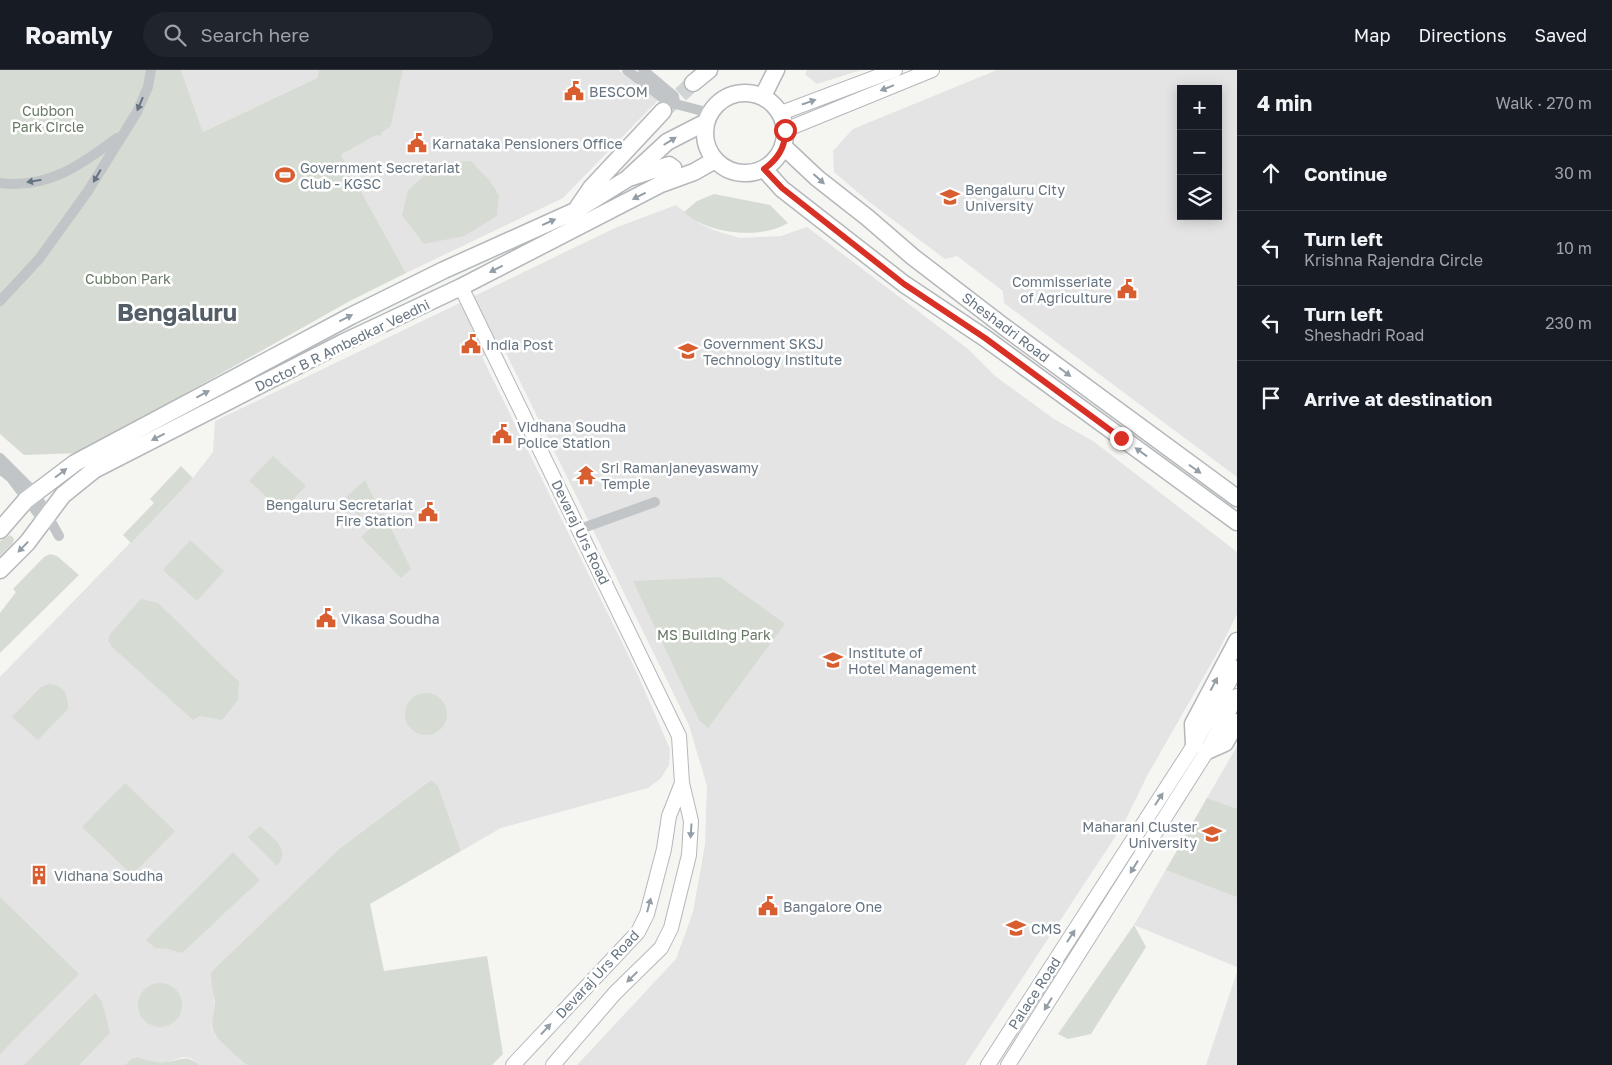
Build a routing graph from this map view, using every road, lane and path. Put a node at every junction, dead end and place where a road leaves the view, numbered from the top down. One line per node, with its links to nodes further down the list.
1 (151, 70): 13 (street, one-way to 13)
2 (627, 70): 10 (street)
3 (643, 70): 10 (street)
4 (709, 70): 8 (main road)
5 (776, 70): 9 (main road)
6 (895, 70): 11 (street, one-way to 6)
7 (932, 70): 14 (street, one-way to 14)
8 (693, 83)
9 (762, 96): 11 (main road); 12 (main road)
10 (669, 107): 12 (street); 20 (main road)
11 (780, 113): 14 (main road)
12 (708, 118): 15 (main road); 17 (main road, Doctor B R Ambedkar Veedhi, one-way to 12)
13 (121, 134): 18 (street, one-way to 18); 22 (street, one-way to 22)
14 (784, 138): 16 (main road); 26 (main road, Sheshadri Road, one-way to 26)
15 (714, 160): 16 (main road); 19 (main road, Doctor B R Ambedkar Veedhi)
16 (764, 169): 29 (main road, Sheshadri Road, one-way to 16)
17 (626, 179): 19 (main road); 20 (main road, Doctor B R Ambedkar Veedhi)
18 (0, 182)
19 (661, 184): 21 (main road, Doctor B R Ambedkar Veedhi, one-way to 21)
20 (575, 211): 25 (main road, Doctor B R Ambedkar Veedhi, one-way to 20)
21 (461, 287): 28 (main road, Doctor B R Ambedkar Veedhi, one-way to 28); 30 (street, Devaraj Urs Road)
22 (0, 300)
23 (0, 458): 25 (street)
24 (0, 469): 25 (street)
25 (30, 497): 28 (street); 31 (main road, Doctor B R Ambedkar Veedhi)
26 (1237, 498)
27 (655, 502): 30 (street)
28 (46, 518): 32 (main road, Doctor B R Ambedkar Veedhi, one-way to 32)
29 (1237, 522)
30 (580, 529): 38 (street, Devaraj Urs Road)
31 (0, 530)
32 (0, 570)
33 (1237, 641): 37 (main road, one-way to 33)
34 (1237, 668): 37 (street)
35 (1237, 696): 37 (street)
36 (1237, 722): 37 (main road)
37 (1201, 748): 39 (street, Palace Road, one-way to 37); 40 (street, Palace Road, one-way to 40)
38 (682, 783): 41 (street, Devaraj Urs Road, one-way to 38); 42 (street, Devaraj Urs Road, one-way to 42)
39 (1086, 912): 40 (street); 43 (street, Palace Road, one-way to 39)
40 (1100, 922): 44 (street, Palace Road, one-way to 44)
41 (513, 1065)
42 (552, 1065)
43 (988, 1065)
44 (1008, 1065)

